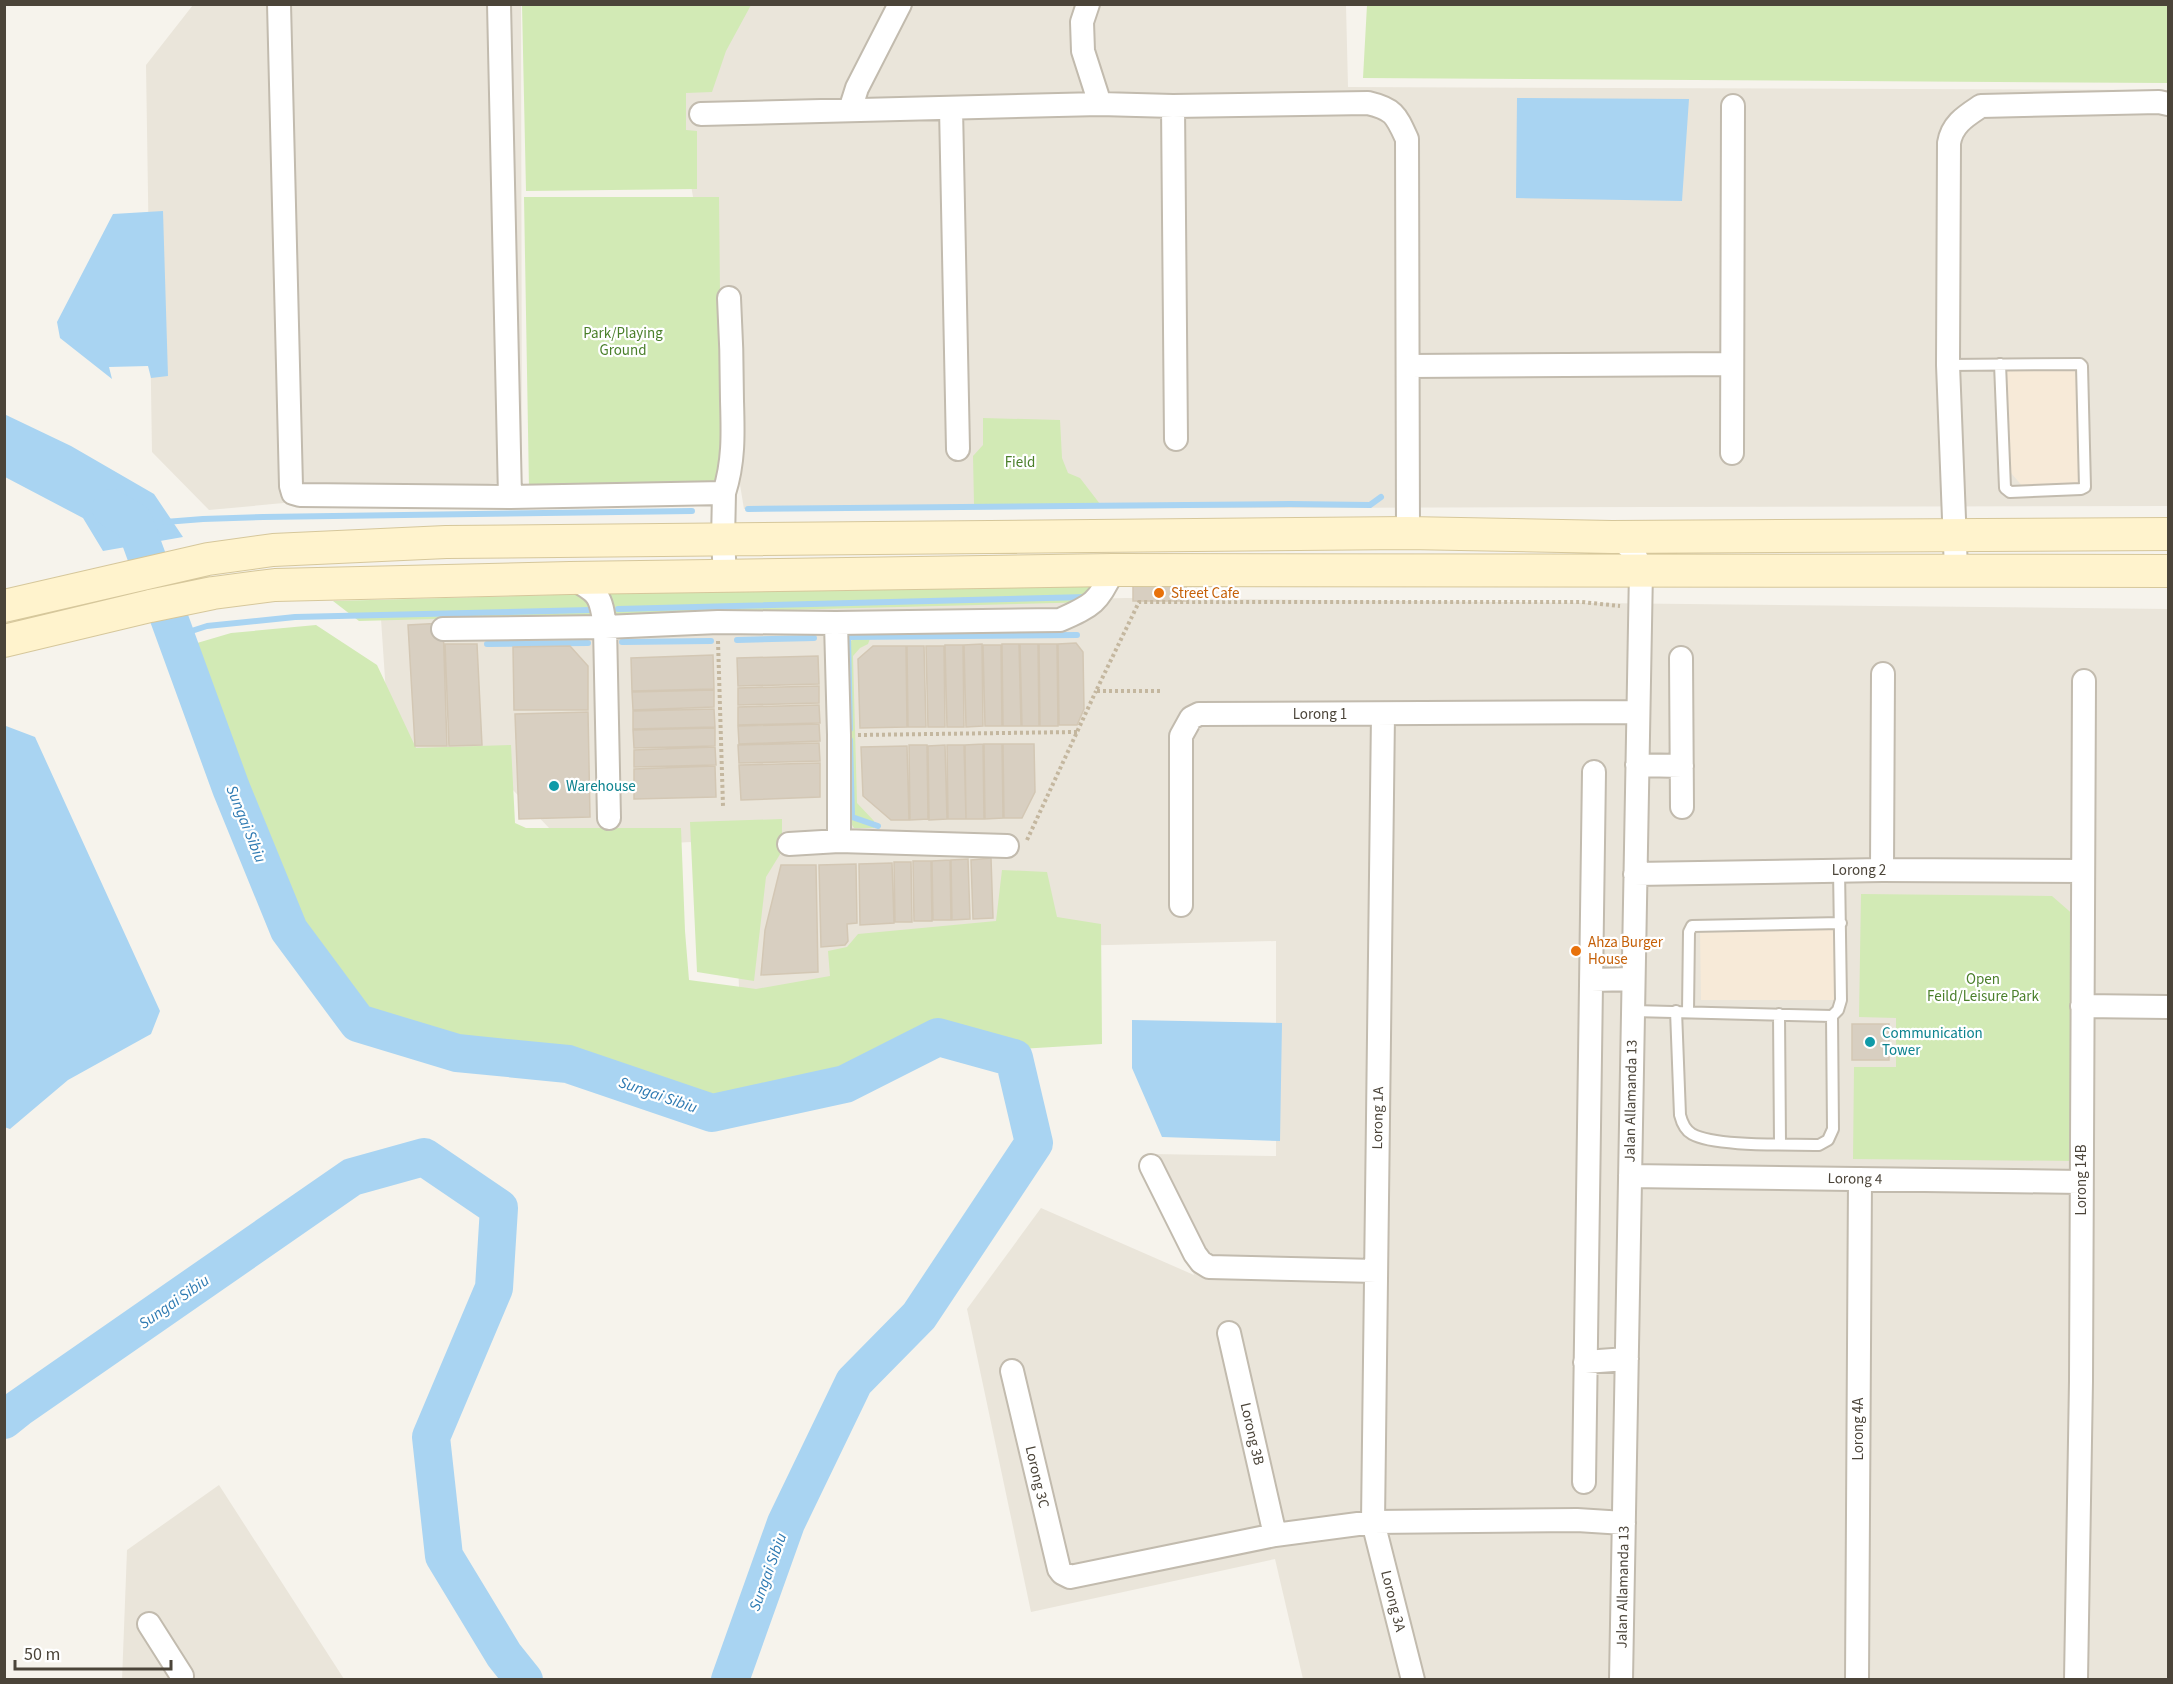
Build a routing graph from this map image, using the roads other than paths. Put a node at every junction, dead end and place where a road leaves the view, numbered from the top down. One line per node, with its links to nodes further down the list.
1 (279, 4): 21 (street)
2 (499, 4): 21 (street)
3 (900, 4): 10 (street)
4 (1088, 4): 5 (street)
5 (1100, 104): 8 (street); 9 (street)
6 (2169, 104): 15 (street)
7 (1733, 105): 13 (street)
8 (1173, 106): 16 (street); 17 (street)
9 (951, 108): 10 (street); 18 (street)
10 (850, 110): 11 (street)
11 (701, 114)
12 (729, 298): 20 (street)
13 (1732, 364): 16 (street); 19 (street)
14 (2000, 364): 14 (lane); 15 (lane)
15 (1948, 365): 24 (street)
16 (1409, 366): 22 (street)
17 (1176, 439)
18 (958, 449)
19 (1732, 453)
20 (724, 493): 21 (street); 26 (street)
21 (510, 497)
22 (1408, 533): 25 (street); 26 (street)
23 (2169, 534): 24 (street)
24 (1954, 535): 25 (street); 29 (street)
25 (1612, 537): 28 (street)
26 (723, 541): 31 (street); 33 (street)
27 (1113, 570): 28 (street); 31 (street); 34 (street)
28 (1641, 570): 29 (street); 41 (street, Jalan Allamanda 13)
29 (1956, 570): 30 (street)
30 (2169, 572)
31 (725, 575): 32 (street)
32 (570, 578): 35 (street); 37 (street)
33 (8, 605)
34 (836, 623): 35 (street); 48 (street)
35 (605, 627): 36 (street); 47 (street)
36 (443, 629)
37 (12, 639)
38 (1681, 658): 44 (street)
39 (1883, 674): 52 (street)
40 (2084, 681): 53 (street, Lorong 14B)
41 (1638, 712): 42 (street, Lorong 1); 43 (street, Jalan Allamanda 13)
42 (1383, 714): 55 (street, Lorong 1); 71 (street, Lorong 1A)
43 (1637, 765): 44 (street); 54 (street, Jalan Allamanda 13)
44 (1682, 766): 46 (street)
45 (1594, 772): 58 (street)
46 (1682, 807)
47 (609, 818)
48 (839, 841): 49 (street); 50 (street)
49 (789, 844)
50 (1015, 846)
51 (1839, 870): 52 (street, Lorong 2); 54 (street, Lorong 2); 56 (lane)
52 (1882, 870): 53 (street, Lorong 2)
53 (2082, 871): 59 (street, Lorong 14B)
54 (1635, 874): 57 (street, Jalan Allamanda 13)
55 (1181, 905)
56 (1841, 923): 63 (lane); 65 (lane)
57 (1634, 979): 58 (street); 61 (street, Jalan Allamanda 13)
58 (1591, 980): 74 (street)
59 (2082, 1006): 60 (street); 70 (street, Lorong 14B)
60 (2169, 1007)
61 (1633, 1011): 62 (lane); 68 (street, Jalan Allamanda 13)
62 (1676, 1011): 63 (lane); 66 (lane)
63 (1688, 1011): 64 (lane)
64 (1779, 1014): 65 (lane); 66 (lane)
65 (1832, 1016): 66 (lane)
66 (1780, 1144)
67 (1151, 1166): 71 (street)
68 (1630, 1176): 69 (street, Lorong 4); 73 (street, Jalan Allamanda 13)
69 (1860, 1179): 70 (street, Lorong 4); 84 (street, Lorong 4A)
70 (2081, 1182): 85 (street, Lorong 14B)
71 (1376, 1271): 77 (street, Lorong 1A)
72 (1229, 1333): 79 (street, Lorong 3B)
73 (1627, 1359): 74 (street); 78 (street, Jalan Allamanda 13)
74 (1585, 1362): 76 (street)
75 (1012, 1371): 79 (street, Lorong 3C)
76 (1584, 1482)
77 (1373, 1522): 78 (street); 79 (street); 82 (street, Lorong 3A)
78 (1624, 1523): 83 (street, Jalan Allamanda 13)
79 (1275, 1535)
80 (149, 1624): 81 (street)
81 (181, 1678)
82 (1413, 1680)
83 (1621, 1680)
84 (1857, 1680)
85 (2076, 1680)

